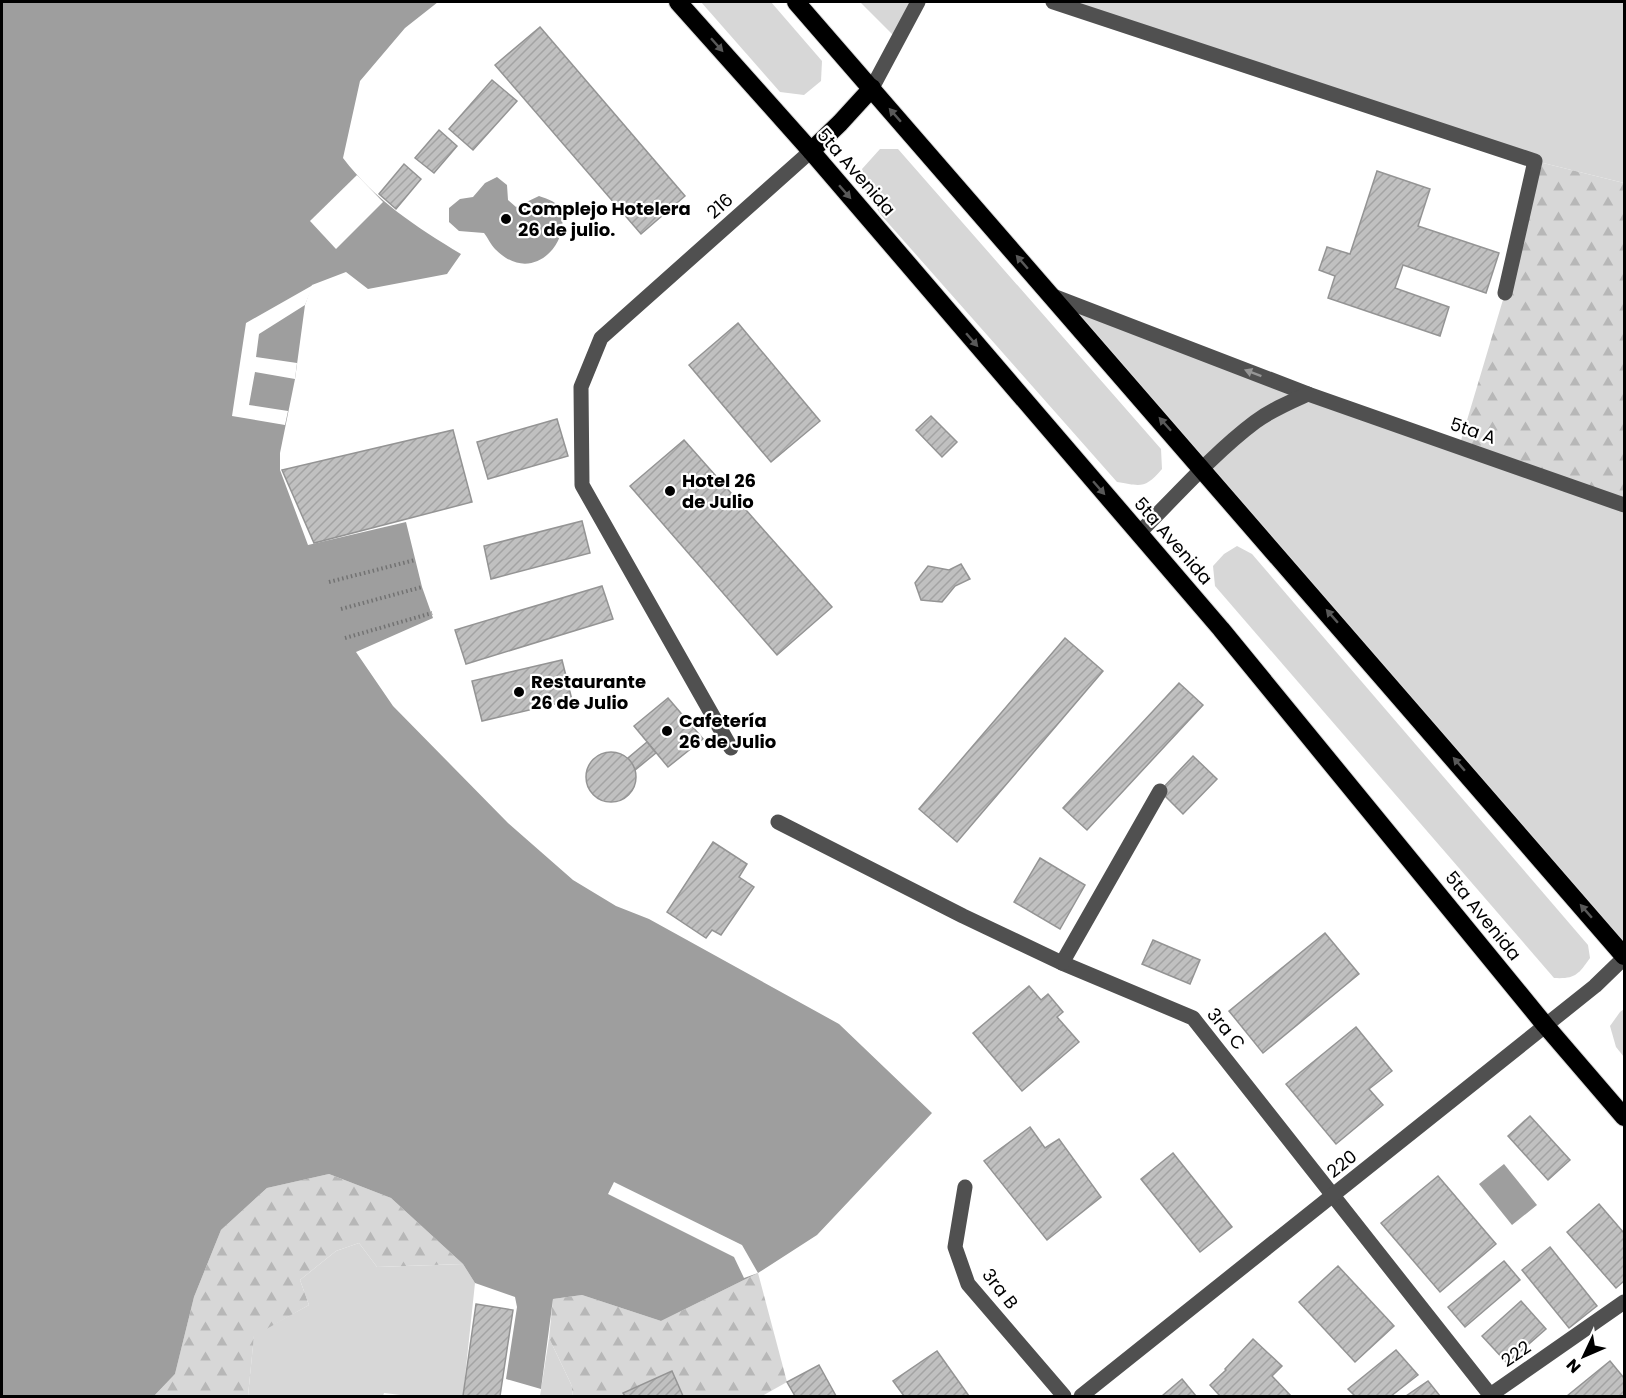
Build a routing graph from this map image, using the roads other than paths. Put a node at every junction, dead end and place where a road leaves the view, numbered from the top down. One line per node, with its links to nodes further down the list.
1 (678, 2): 6 (highway, 5ta Avenida, one-way to 6)
2 (796, 2): 5 (highway)
3 (918, 2): 5 (street)
4 (1053, 2): 7 (street)
5 (872, 88): 6 (highway); 8 (highway, one-way to 5)
6 (811, 151): 12 (highway, 5ta Avenida, one-way to 12); 13 (street, 216)
7 (1505, 292)
8 (1050, 294): 9 (street, 5ta A, one-way to 8); 10 (highway, one-way to 8)
9 (1308, 394): 10 (street); 11 (street, 5ta A)
10 (1204, 468): 12 (street); 16 (highway, one-way to 10)
11 (1624, 505)
12 (1138, 533): 18 (highway, 5ta Avenida)
13 (731, 748)
14 (1160, 791): 17 (street)
15 (778, 822): 17 (street, 3ra C)
16 (1624, 957): 18 (street, 220)
17 (1062, 963): 21 (street, 3ra C)
18 (1545, 1024): 19 (highway, 5ta Avenida); 21 (street, 220)
19 (1624, 1117)
20 (965, 1187): 23 (street, 3ra B)
21 (1333, 1197): 24 (street, 220); 25 (street, 3ra C)
22 (1624, 1302): 25 (street, 222)
23 (1064, 1396)
24 (1081, 1396)
25 (1490, 1396)

